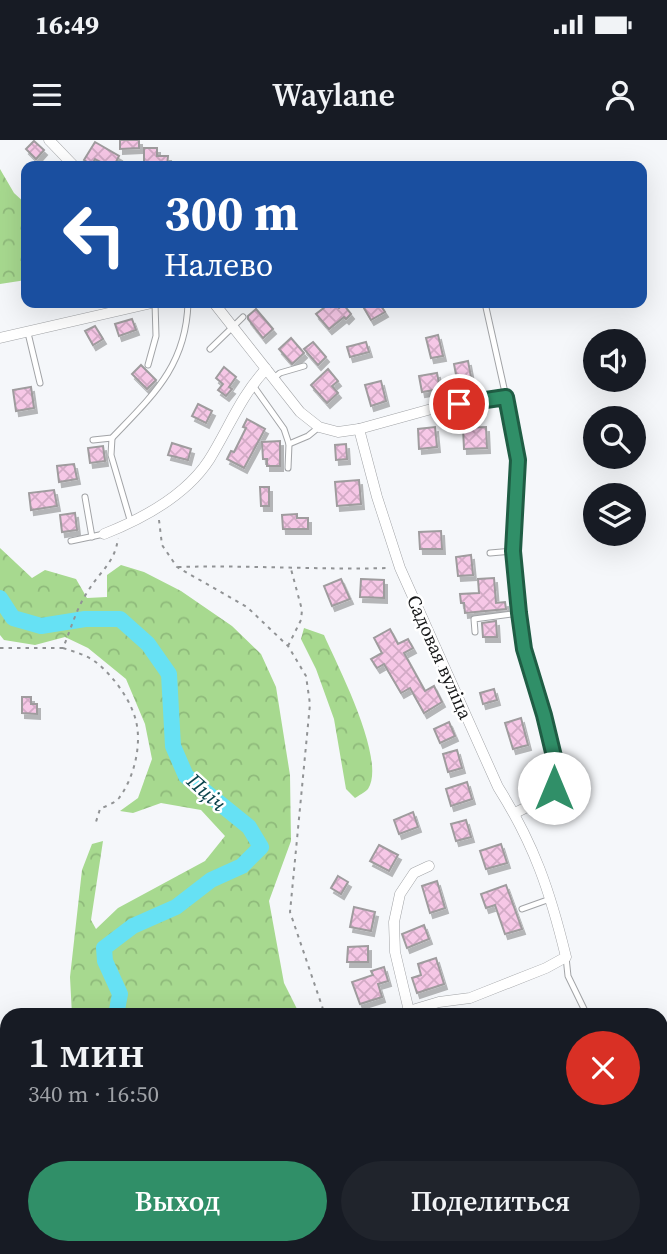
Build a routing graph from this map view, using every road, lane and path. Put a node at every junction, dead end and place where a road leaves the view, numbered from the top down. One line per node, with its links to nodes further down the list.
1 (49, 140): 2 (street)
2 (69, 161)
3 (132, 308): 10 (street)
4 (153, 308): 13 (lane)
5 (188, 308): 22 (lane)
6 (218, 308): 9 (street)
7 (486, 308): 19 (lane)
8 (243, 317): 9 (lane)
9 (232, 327): 12 (lane); 15 (street)
10 (27, 333): 11 (street); 17 (lane)
11 (0, 338)
12 (209, 349)
13 (148, 365)
14 (304, 366): 16 (lane)
15 (266, 369): 16 (street); 18 (street)
16 (274, 378): 20 (street)
17 (40, 383)
18 (252, 384): 24 (lane); 27 (street)
19 (506, 397): 21 (street); 33 (street)
20 (319, 427): 21 (street); 24 (lane)
21 (359, 429): 37 (street, Садовая вуліца)
22 (112, 438): 23 (lane); 28 (lane)
23 (93, 440)
24 (289, 444): 25 (lane)
25 (288, 468)
26 (85, 497): 31 (lane)
27 (152, 510): 28 (street); 35 (path)
28 (131, 523): 29 (street)
29 (119, 528): 30 (street); 42 (path)
30 (104, 534): 31 (lane)
31 (92, 537): 32 (lane)
32 (71, 541)
33 (513, 551): 34 (lane); 38 (street)
34 (491, 553)
35 (177, 567): 36 (path); 40 (path)
36 (291, 568): 37 (path); 40 (path)
37 (400, 568): 43 (street, Садовая вуліца)
38 (519, 613): 39 (lane); 43 (street)
39 (475, 632)
40 (288, 646): 49 (path)
41 (0, 648): 42 (path)
42 (62, 648): 44 (path)
43 (515, 813): 46 (street, Садовая вуліца)
44 (94, 825)
45 (429, 866): 50 (street)
46 (550, 899): 47 (lane); 48 (street, Садовая вуліца)
47 (522, 909)
48 (566, 957): 51 (street); 52 (lane)
49 (323, 1008)
50 (407, 1008)
51 (420, 1008)
52 (584, 1008)

